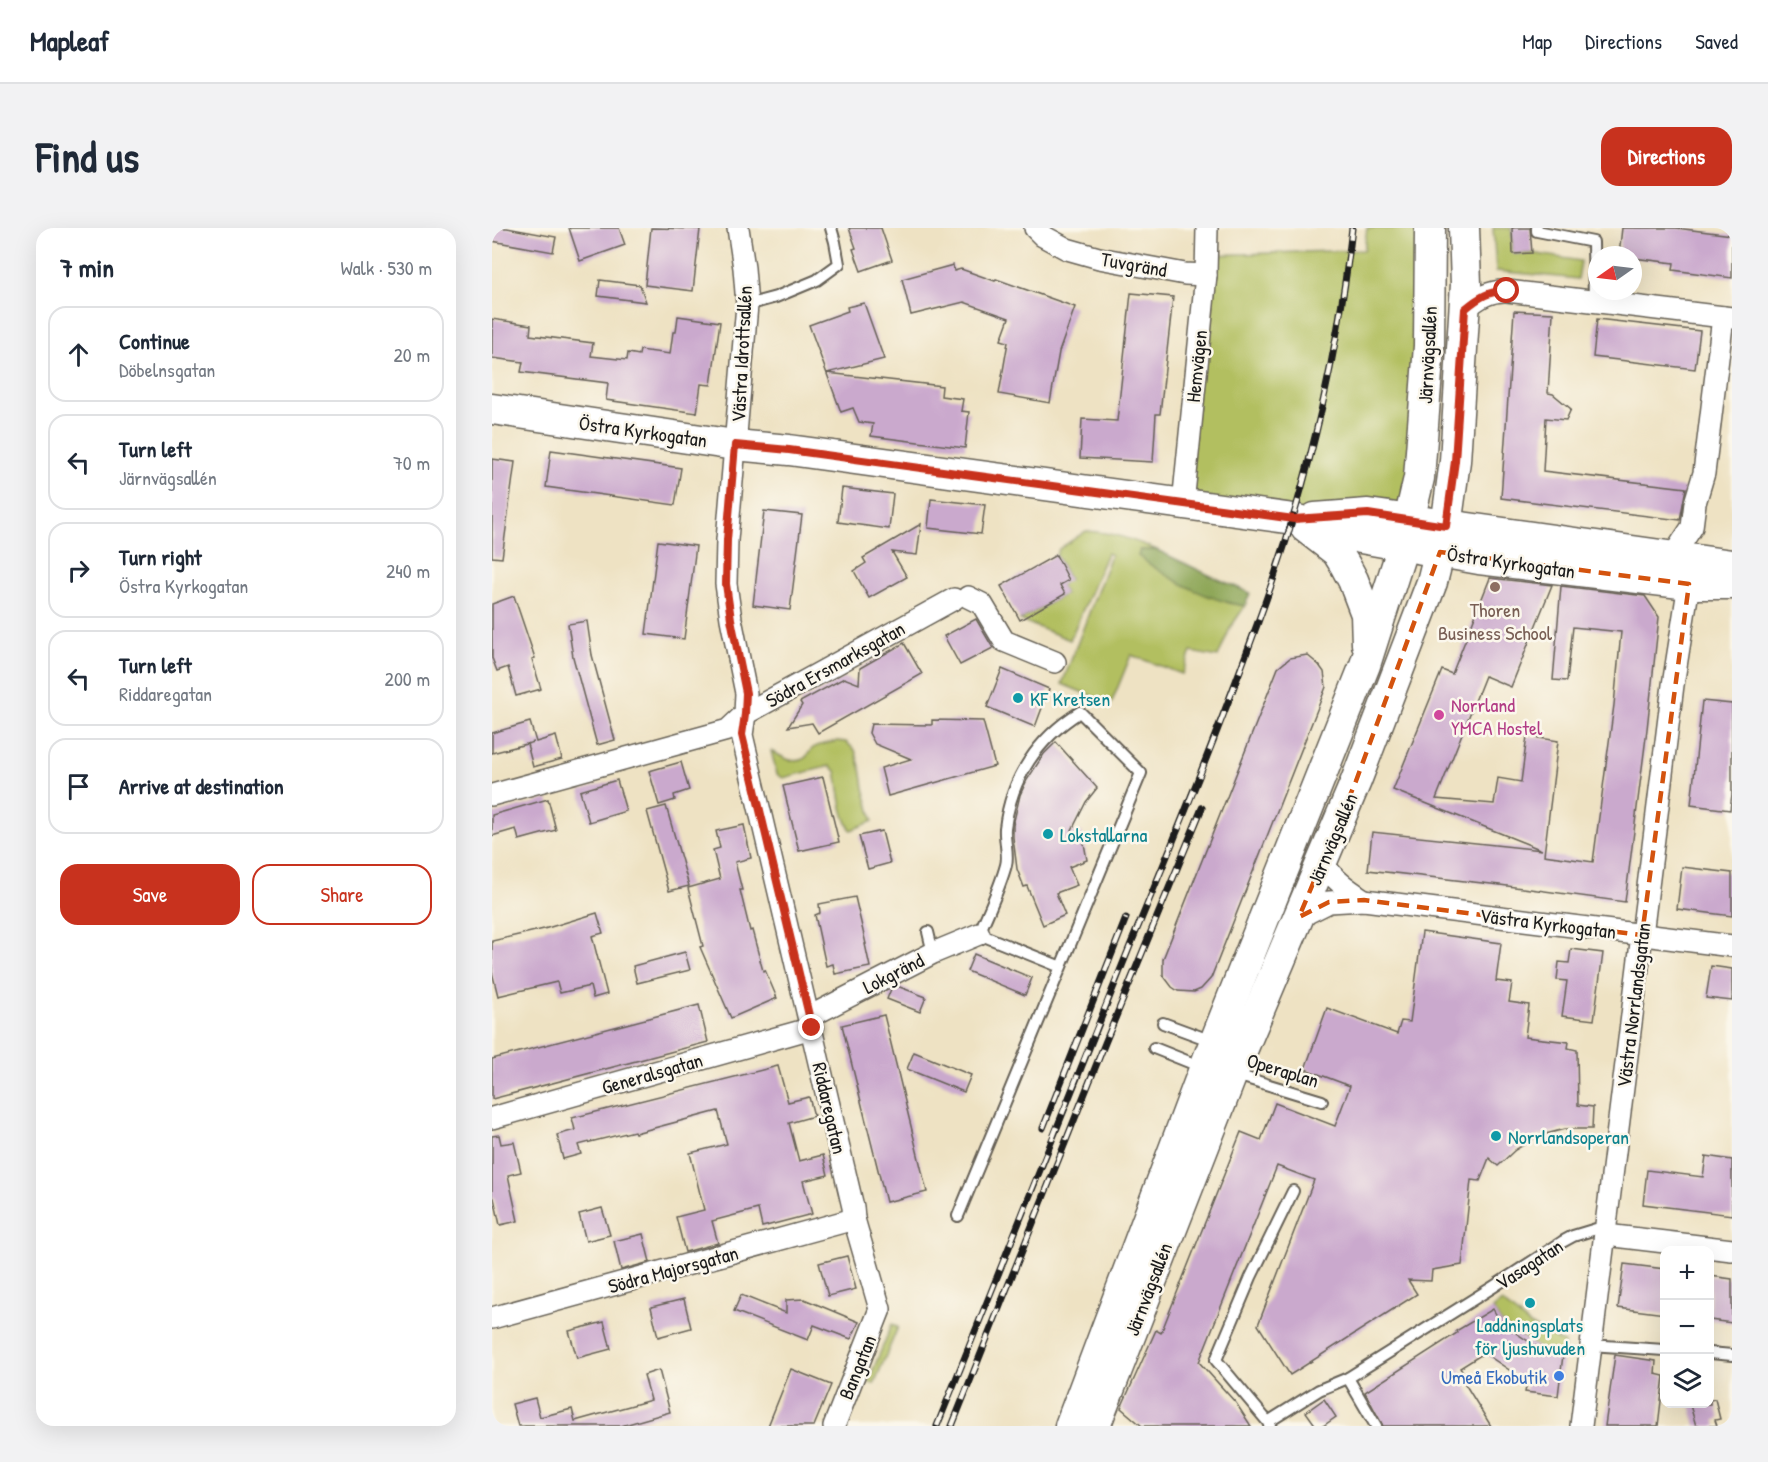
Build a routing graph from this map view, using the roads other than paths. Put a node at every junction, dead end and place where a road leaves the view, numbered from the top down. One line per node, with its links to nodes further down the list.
1 (738, 228): 10 (street, Västra Idrottsallén)
2 (831, 228): 10 (lane)
3 (1035, 228): 8 (street, Tuvgränd)
4 (1207, 228): 8 (street, Hemvägen)
5 (1430, 228): 17 (main road, Järnvägsallén)
6 (1464, 228): 11 (main road, Järnvägsallén)
7 (1537, 228): 9 (lane)
8 (1206, 275): 15 (street, Hemvägen)
9 (1594, 302): 11 (street); 12 (street)
10 (747, 305): 14 (street, Västra Idrottsallén)
11 (1465, 309): 18 (main road, Järnvägsallén)
12 (1728, 318): 19 (street)
13 (492, 409): 14 (main road, Östra Kyrkogatan)
14 (735, 445): 15 (main road, Östra Kyrkogatan); 25 (street, Riddaregatan)
15 (1183, 504): 16 (main road, Östra Kyrkogatan)
16 (1294, 519): 17 (main road, Östra Kyrkogatan); 24 (main road)
17 (1406, 532): 18 (main road, Östra Kyrkogatan); 24 (main road, Järnvägsallén)
18 (1443, 539): 19 (main road, Östra Kyrkogatan); 21 (main road, Östra Kyrkogatan); 27 (main road, Järnvägsallén)
19 (1673, 556): 20 (main road, Östra Kyrkogatan)
20 (1732, 565)
21 (1689, 584): 22 (main road, Östra Kyrkogatan); 31 (street, Västra Norrlandsgatan)
22 (1732, 584)
23 (1055, 662): 25 (street, Södra Ersmarksgatan)
24 (1365, 665): 37 (main road, Järnvägsallén)
25 (745, 714): 26 (street, Södra Ersmarksgatan); 34 (street, Riddaregatan)
26 (492, 795)
27 (1322, 862): 28 (street, Västra Kyrkogatan); 29 (main road, Järnvägsallén)
28 (1364, 900): 29 (street, Västra Kyrkogatan); 31 (street, Västra Kyrkogatan)
29 (1299, 917): 37 (main road, Järnvägsallén)
30 (979, 934): 33 (lane); 33 (lane); 34 (street, Lokgränd)
31 (1642, 935): 32 (street, Västra Kyrkogatan); 43 (street, Västra Norrlandsgatan)
32 (1732, 946)
33 (1061, 967): 41 (lane)
34 (810, 1023): 39 (street, Generalsgatan); 42 (street, Riddaregatan)
35 (1163, 1023): 37 (lane)
36 (1154, 1048): 37 (lane)
37 (1217, 1061): 38 (lane, Operaplan); 54 (main road, Järnvägsallén); 55 (main road, Järnvägsallén)
38 (1322, 1101)
39 (492, 1118)
40 (1293, 1191): 52 (lane)
41 (958, 1216)
42 (854, 1219): 45 (street, Riddaregatan); 46 (street, Södra Majorsgatan)
43 (1606, 1235): 44 (street, Vasagatan); 47 (street, Västra Norrlandsgatan); 51 (lane, Vasagatan)
44 (1732, 1250)
45 (880, 1309): 53 (street, Bangatan)
46 (492, 1318)
47 (1590, 1345): 48 (lane); 57 (street, Västra Norrlandsgatan)
48 (1660, 1350)
49 (1714, 1353): 50 (lane)
50 (1732, 1355)
51 (1348, 1378): 52 (lane); 56 (lane)
52 (1269, 1424)
53 (834, 1426)
54 (1070, 1426)
55 (1095, 1426)
56 (1376, 1426)
57 (1581, 1426)

